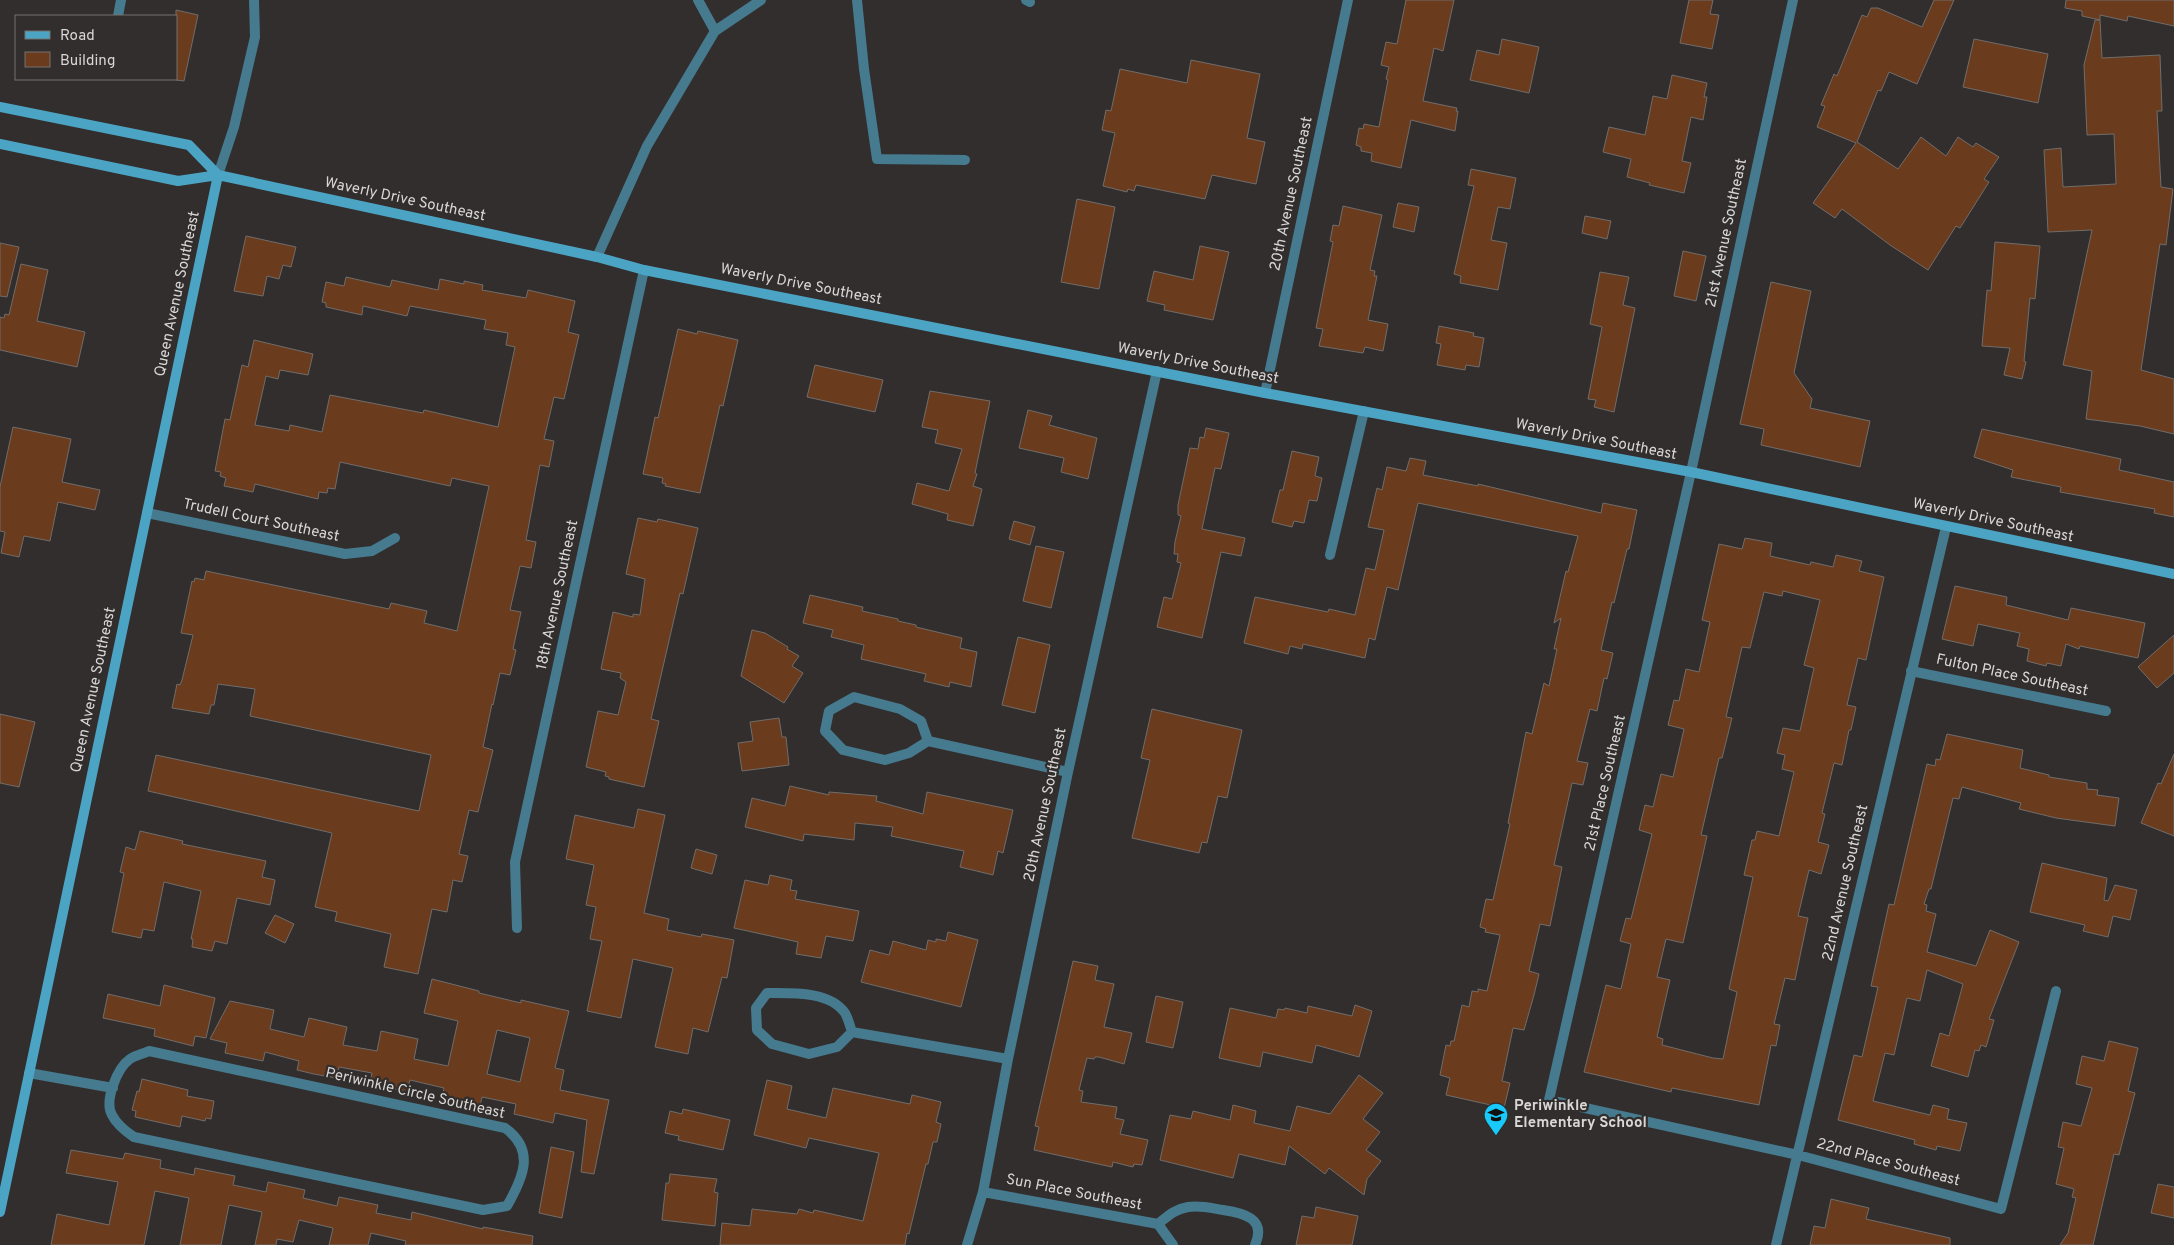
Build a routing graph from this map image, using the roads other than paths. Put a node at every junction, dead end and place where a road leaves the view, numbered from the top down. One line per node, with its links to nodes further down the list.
1 (121, 0): 8 (street)
2 (254, 0): 13 (street)
3 (698, 0): 9 (street)
4 (761, 0): 9 (street)
5 (857, 0): 12 (street)
6 (1348, 0): 17 (street, 20th Avenue Southeast)
7 (1793, 0): 19 (street, 21st Avenue Southeast)
8 (118, 15)
9 (715, 31): 14 (street)
10 (0, 108): 13 (main road)
11 (0, 144): 13 (main road, Waverly Drive Southeast)
12 (965, 160)
13 (218, 175): 14 (main road, Waverly Drive Southeast); 20 (main road, Queen Avenue Southeast)
14 (597, 257): 15 (main road, Waverly Drive Southeast)
15 (644, 270): 16 (main road, Waverly Drive Southeast); 29 (street, 18th Avenue Southeast)
16 (1157, 371): 17 (main road, Waverly Drive Southeast); 28 (street, 20th Avenue Southeast)
17 (1265, 394): 18 (main road, Waverly Drive Southeast)
18 (1364, 411): 19 (main road, Waverly Drive Southeast); 23 (street)
19 (1691, 472): 21 (main road, Waverly Drive Southeast); 35 (street, 21st Place Southeast)
20 (147, 513): 22 (street, Trudell Court Southeast); 33 (main road, Queen Avenue Southeast)
21 (1946, 527): 24 (main road, Waverly Drive Southeast); 25 (street, 22nd Avenue Southeast)
22 (395, 538)
23 (1330, 555)
24 (2174, 574)
25 (1911, 671): 26 (street, Fulton Place Southeast); 36 (street, 22nd Avenue Southeast)
26 (2106, 711)
27 (928, 741): 27 (street); 28 (street)
28 (1068, 772): 32 (street, 20th Avenue Southeast)
29 (517, 928)
30 (2056, 991): 36 (street, 22nd Place Southeast)
31 (852, 1032): 31 (street); 32 (street)
32 (1008, 1059): 37 (street, 20th Avenue Southeast)
33 (29, 1073): 34 (street); 38 (main road, Queen Avenue Southeast)
34 (113, 1088): 34 (street, Periwinkle Circle Southeast)
35 (1549, 1100): 36 (street, 22nd Place Southeast)
36 (1798, 1155): 43 (street, 22nd Avenue Southeast)
37 (983, 1192): 39 (street, Sun Place Southeast); 40 (street, 20th Avenue Southeast)
38 (0, 1212)
39 (1158, 1224): 41 (street, Sun Place Southeast); 42 (street, Sun Place Southeast)
40 (967, 1245)
41 (1172, 1245)
42 (1255, 1245)
43 (1776, 1245)

